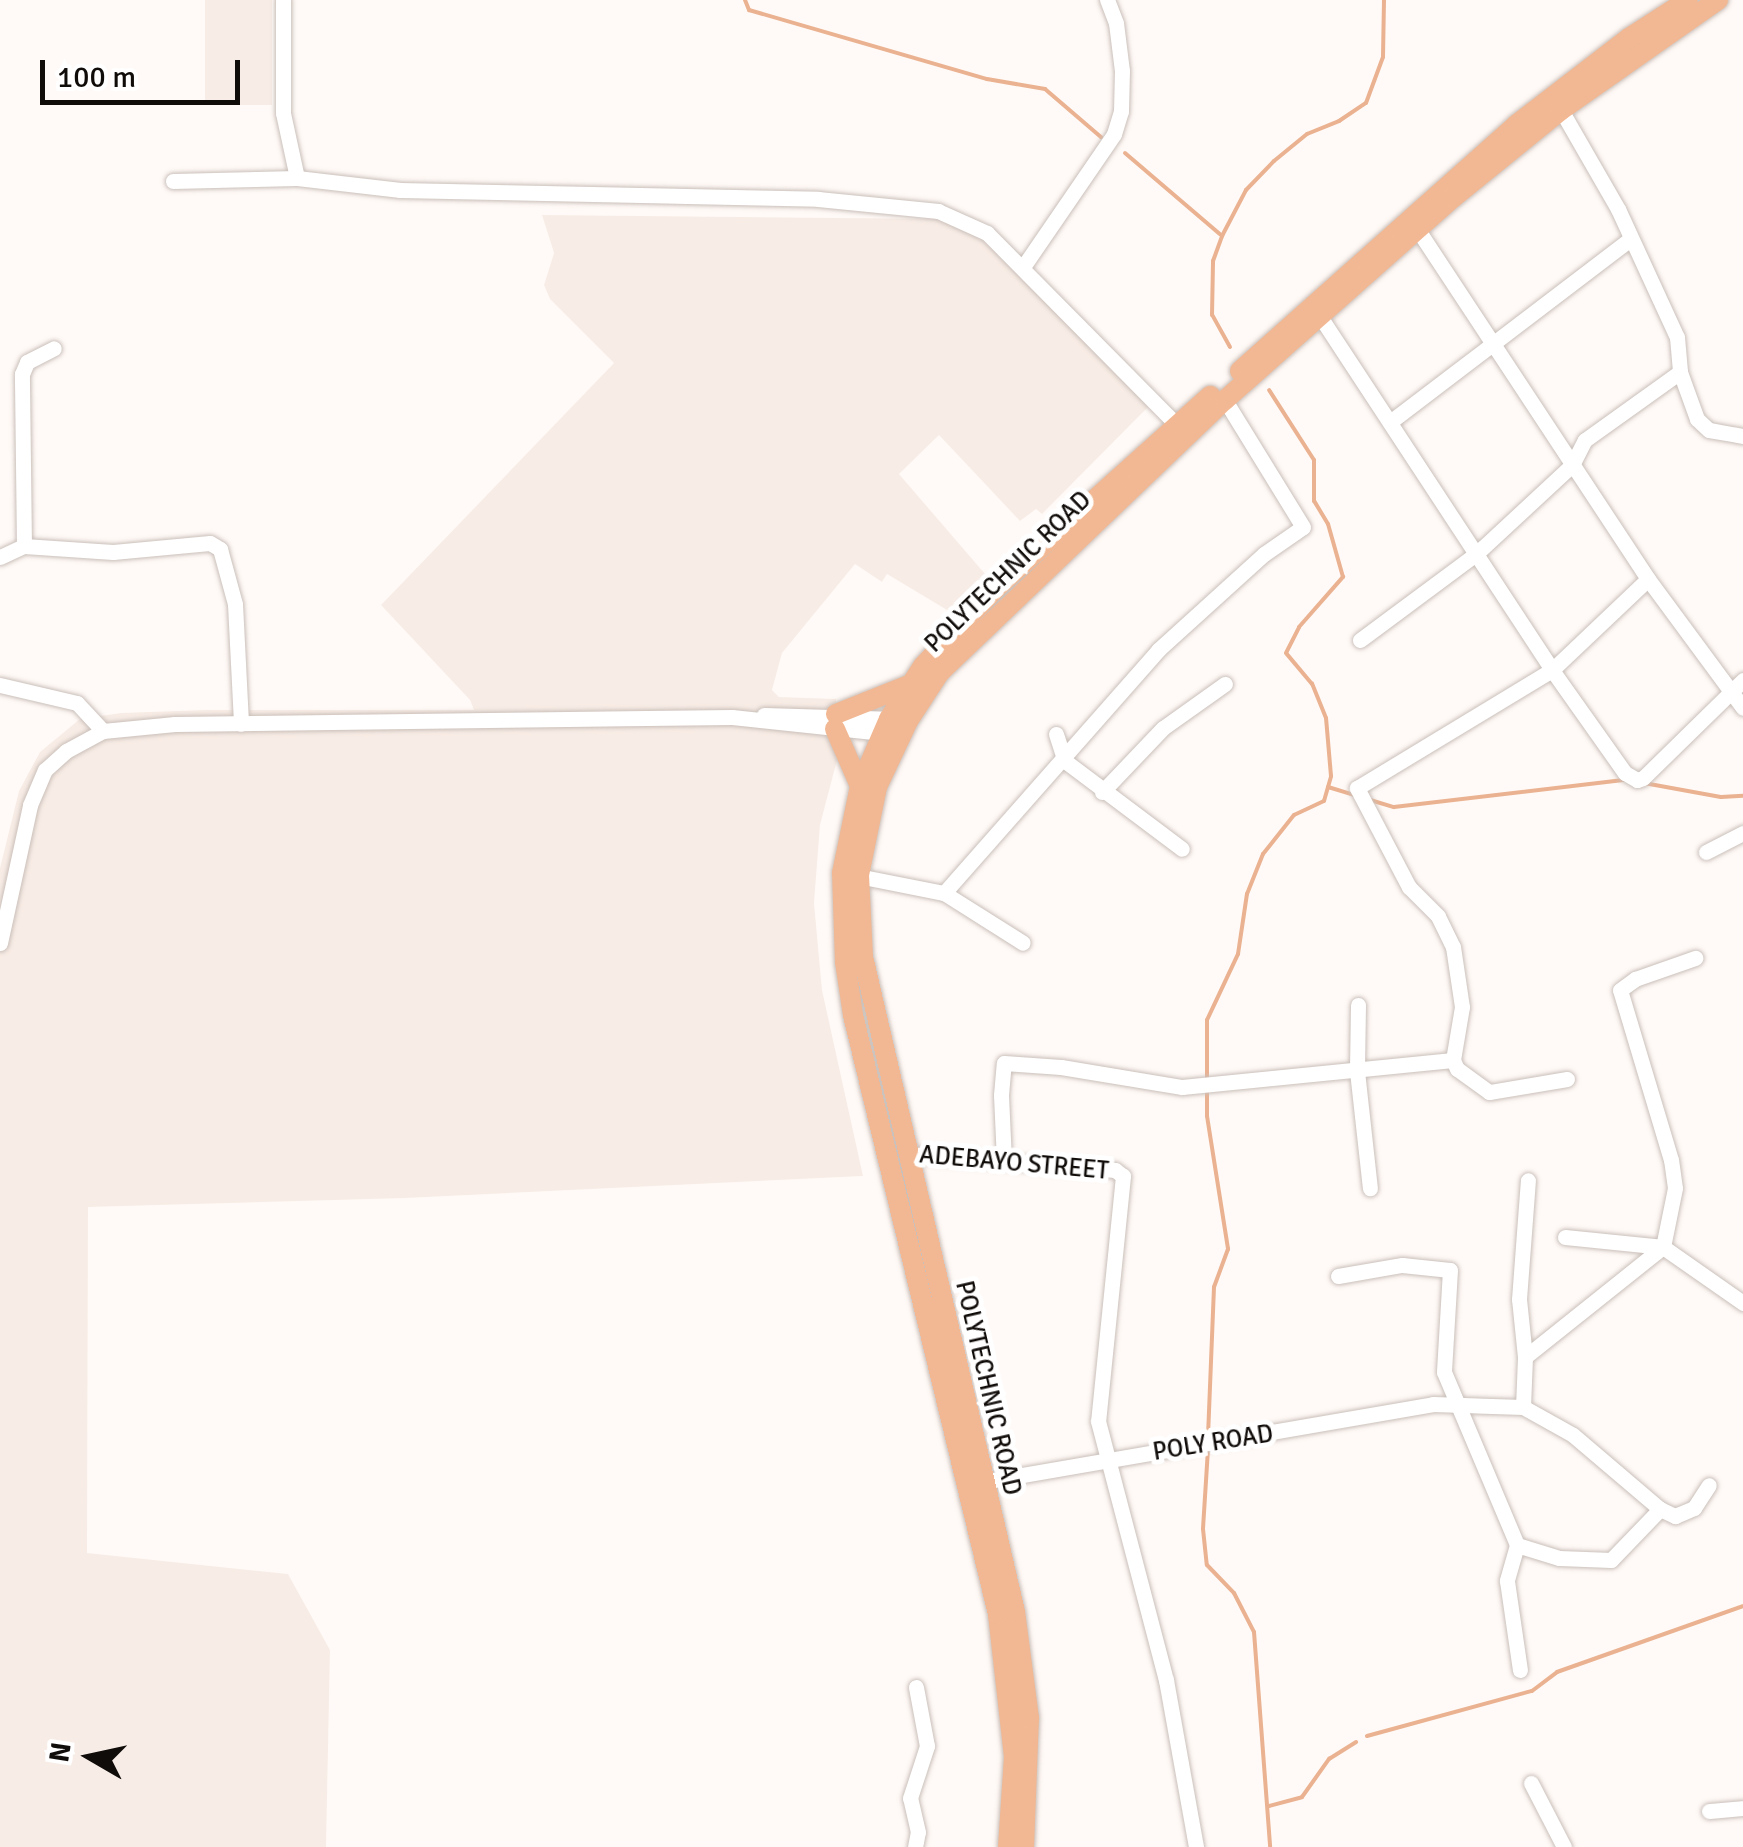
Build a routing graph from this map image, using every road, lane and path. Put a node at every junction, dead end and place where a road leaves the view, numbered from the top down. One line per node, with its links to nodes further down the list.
1 (284, 0): 6 (street)
2 (1107, 0): 10 (street)
3 (1688, 0): 8 (main road, POLYTECHNIC ROAD)
4 (1718, 0): 5 (main road, POLYTECHNIC ROAD)
5 (1561, 110): 8 (main road, POLYTECHNIC ROAD); 9 (street)
6 (296, 178): 7 (street); 10 (street)
7 (173, 181)
8 (1414, 224): 11 (main road, POLYTECHNIC ROAD); 12 (street); 16 (main road, POLYTECHNIC ROAD)
9 (1630, 240): 12 (street); 14 (street)
10 (1023, 268): 18 (street)
11 (1321, 318): 15 (main road, POLYTECHNIC ROAD); 17 (street)
12 (1494, 345): 17 (street); 20 (street)
13 (54, 348): 21 (street)
14 (1680, 372): 19 (street); 20 (street)
15 (1225, 400): 16 (main road, POLYTECHNIC ROAD); 38 (street)
16 (1203, 412): 18 (main road, POLYTECHNIC ROAD); 35 (main road, POLYTECHNIC ROAD)
17 (1390, 422): 22 (street)
18 (1177, 425): 28 (main road, POLYTECHNIC ROAD)
19 (1743, 436)
20 (1572, 465): 22 (street); 24 (street)
21 (24, 546): 23 (street); 34 (street)
22 (1477, 553): 25 (street); 26 (street)
23 (0, 557)
24 (1648, 579): 26 (street); 31 (street)
25 (1360, 640)
26 (1552, 670): 31 (street); 50 (street)
27 (1743, 680): 31 (street)
28 (911, 684): 33 (main road); 35 (main road, POLYTECHNIC ROAD)
29 (1225, 684): 40 (street)
30 (0, 685): 36 (street)
31 (1730, 693): 32 (street)
32 (1743, 708)
33 (836, 722): 34 (street); 35 (street); 39 (main road)
34 (242, 724): 36 (street)
35 (895, 727): 39 (main road, POLYTECHNIC ROAD); 44 (main road, POLYTECHNIC ROAD)
36 (103, 731): 47 (street)
37 (1056, 734): 38 (street)
38 (1065, 761): 40 (street); 45 (street)
39 (860, 786): 44 (main road, POLYTECHNIC ROAD)
40 (1102, 792): 42 (street)
41 (1743, 833): 43 (street)
42 (1182, 850)
43 (1706, 852)
44 (851, 874): 45 (street); 53 (main road, POLYTECHNIC ROAD); 57 (main road, POLYTECHNIC ROAD)
45 (944, 893): 46 (street)
46 (1023, 943)
47 (0, 944)
48 (1694, 958): 59 (street)
49 (1358, 1004): 51 (street)
50 (1453, 1060): 51 (street); 52 (street)
51 (1358, 1071): 54 (street); 56 (street)
52 (1567, 1079)
53 (906, 1154): 54 (street, ADEBAYO STREET); 57 (main road, POLYTECHNIC ROAD)
54 (1004, 1162): 65 (street, ADEBAYO STREET)
55 (1528, 1180): 62 (street)
56 (1370, 1188)
57 (913, 1220): 66 (main road, POLYTECHNIC ROAD)
58 (1565, 1236): 59 (street)
59 (1663, 1247): 61 (street); 62 (street)
60 (1338, 1276): 63 (street)
61 (1743, 1303)
62 (1526, 1357): 64 (street)
63 (1461, 1404): 64 (street, POLY ROAD); 65 (street, POLY ROAD); 69 (street)
64 (1524, 1408): 68 (street)
65 (1105, 1458): 66 (street, POLY ROAD); 78 (street)
66 (975, 1484): 76 (main road, POLYTECHNIC ROAD); 77 (main road, POLYTECHNIC ROAD)
67 (1709, 1485): 68 (street)
68 (1660, 1509): 69 (street)
69 (1517, 1545): 70 (street)
70 (1520, 1670)
71 (916, 1687): 75 (street)
72 (1531, 1783): 79 (street)
73 (1743, 1808): 74 (street)
74 (1708, 1811)
75 (915, 1847)
76 (1008, 1847)
77 (1024, 1847)
78 (1196, 1847)
79 (1564, 1847)

